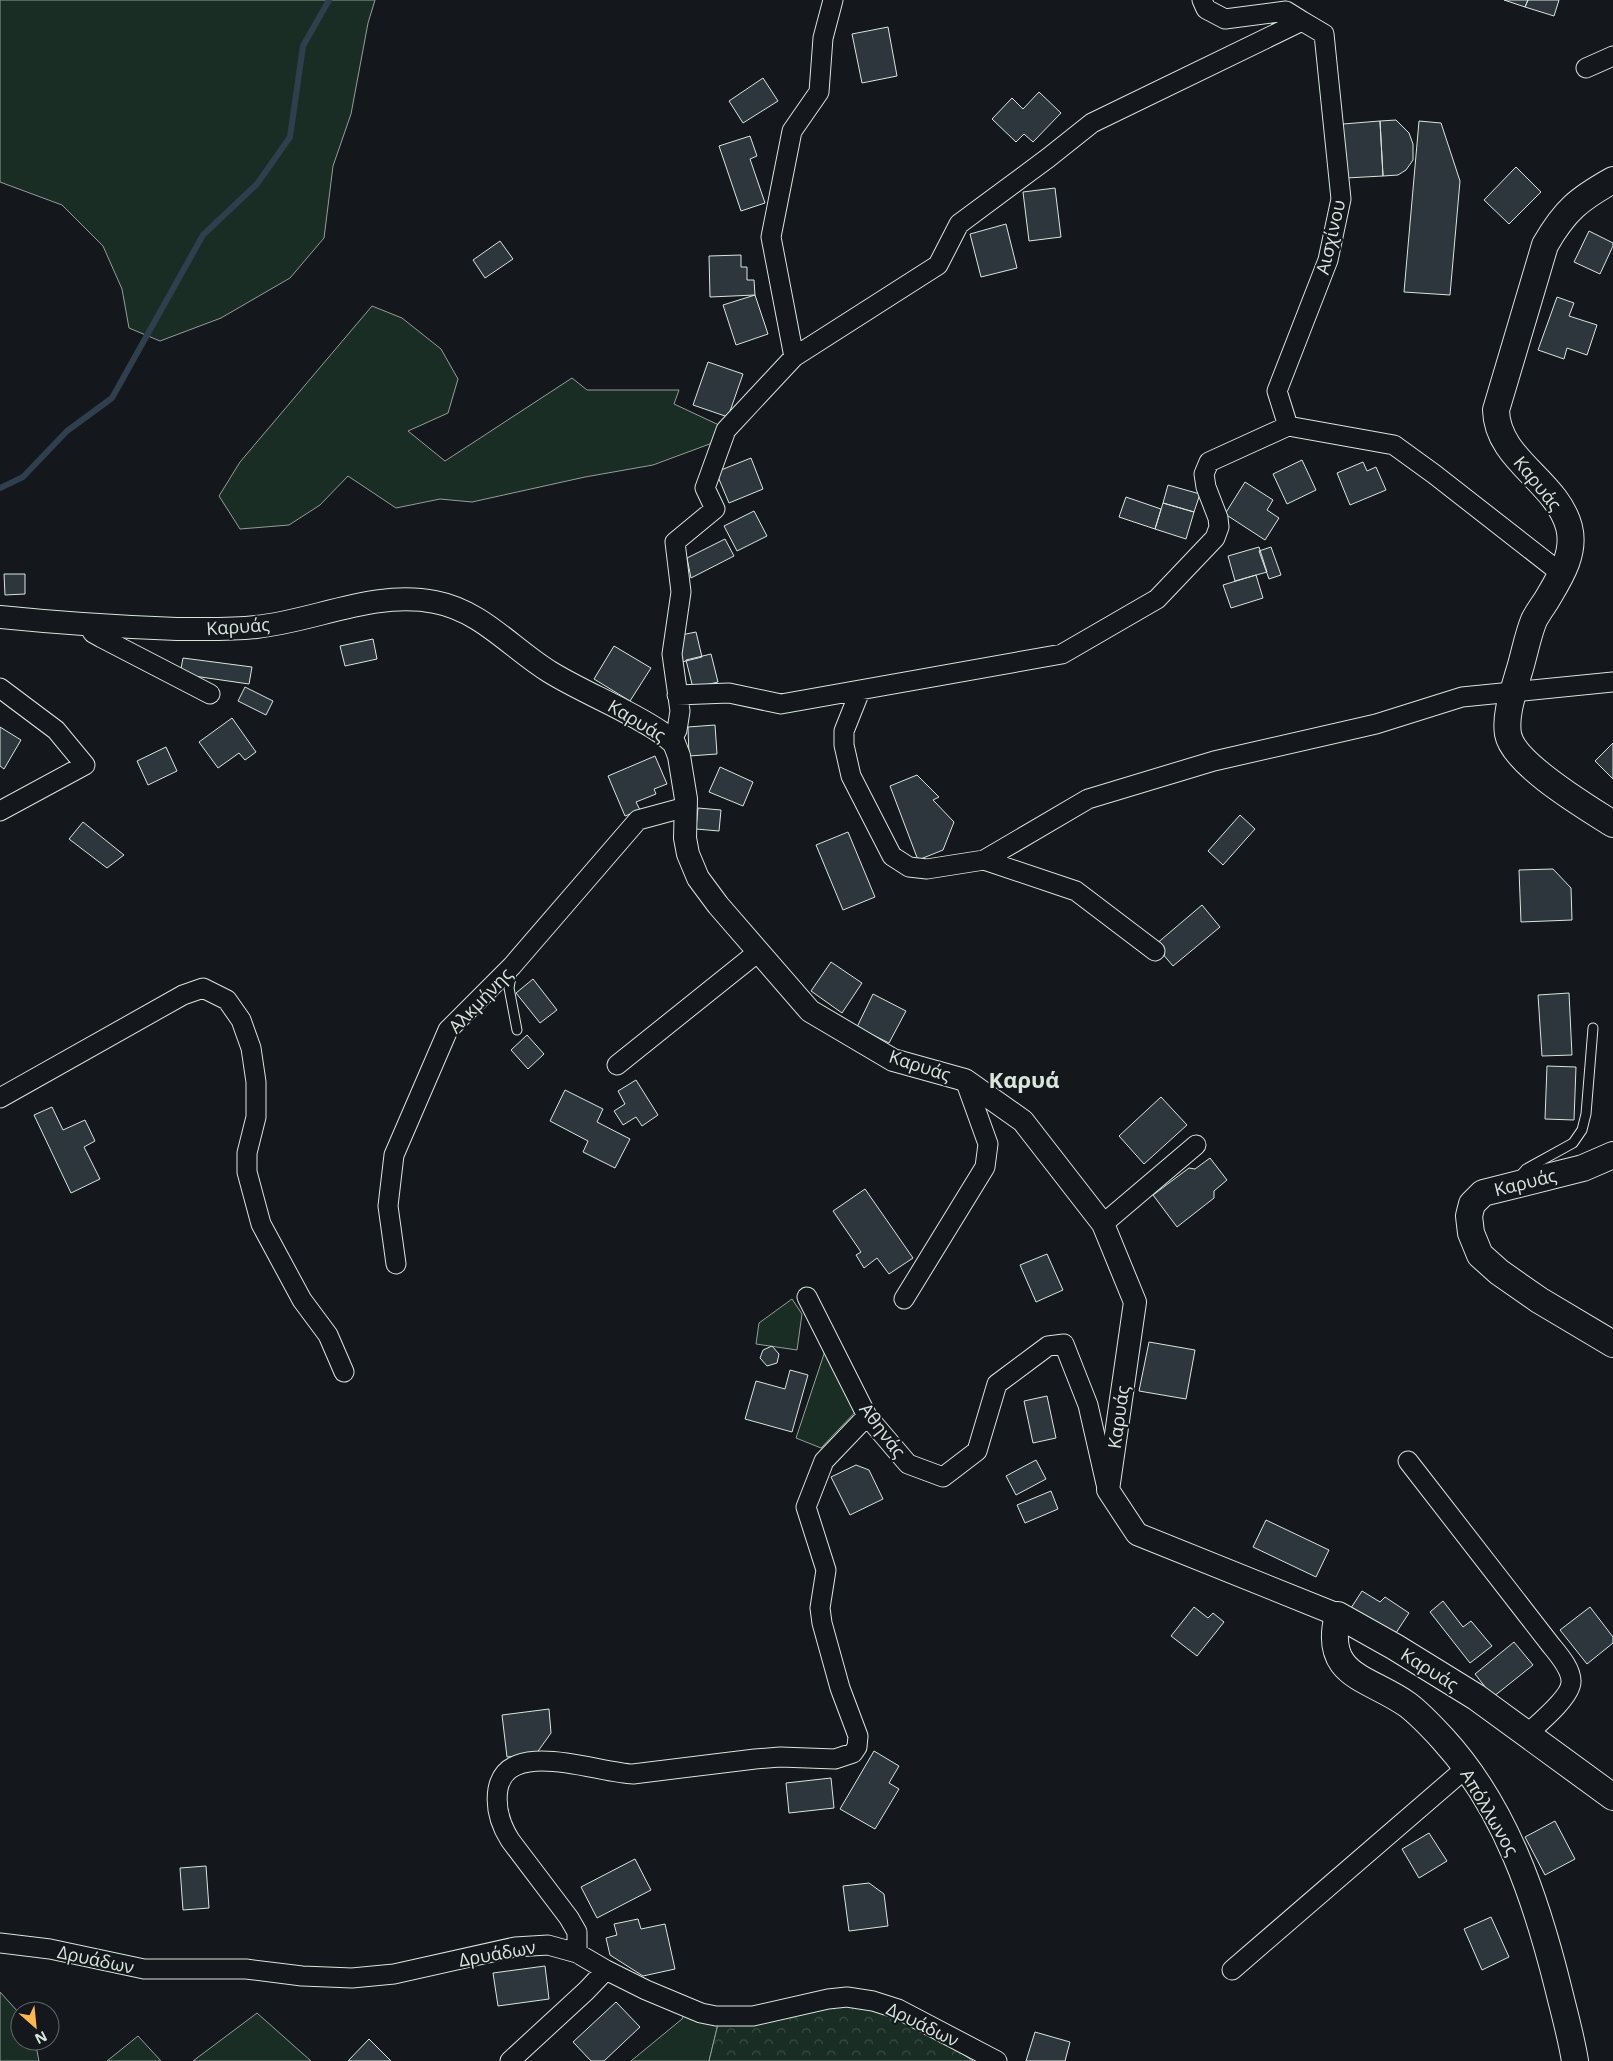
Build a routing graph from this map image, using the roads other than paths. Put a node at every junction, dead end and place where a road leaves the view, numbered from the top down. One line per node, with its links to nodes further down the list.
1 (833, 0): 7 (street)
2 (1202, 0): 3 (street)
3 (1302, 21): 7 (street); 8 (street, Αισχίνου)
4 (1613, 56): 5 (street)
5 (1586, 68)
6 (1613, 180): 9 (main road, Καρυάς)
7 (794, 356): 17 (street)
8 (1288, 426): 9 (street); 15 (street)
9 (1562, 574): 14 (main road, Καρυάς)
10 (0, 617): 11 (street, Καρυάς)
11 (88, 624): 16 (street); 18 (street, Καρυάς)
12 (1613, 682): 14 (street)
13 (0, 688): 20 (street)
14 (1514, 690): 21 (main road, Καρυάς); 22 (street)
15 (860, 691): 17 (street); 22 (street)
16 (210, 694)
17 (677, 695): 18 (street)
18 (671, 740): 19 (street, Καρυάς)
19 (686, 807): 24 (street, Καρυάς); 25 (street, Αλκμήνης)
20 (0, 811)
21 (1613, 824)
22 (984, 860): 23 (street)
23 (1155, 951)
24 (758, 952): 28 (street); 29 (street, Καρυάς)
25 (512, 966): 27 (lane); 35 (street, Αλκμήνης)
26 (1593, 1028): 33 (lane)
27 (517, 1030)
28 (617, 1065)
29 (966, 1080): 34 (street, Καρυάς); 37 (street)
30 (0, 1098): 39 (street)
31 (1196, 1145): 34 (street)
32 (1613, 1155): 33 (main road, Καρυάς)
33 (1519, 1183): 38 (main road, Καρυάς)
34 (1103, 1224): 42 (street, Καρυάς)
35 (396, 1264)
36 (807, 1297): 40 (street, Αθηνάς)
37 (904, 1299)
38 (1613, 1344)
39 (344, 1372)
40 (867, 1416): 42 (street, Αθηνάς); 48 (street)
41 (1408, 1462): 44 (street)
42 (1108, 1490): 43 (street, Καρυάς)
43 (1338, 1615): 44 (main road, Καρυάς); 45 (main road, Απόλλωνος)
44 (1528, 1734): 46 (main road, Καρυάς)
45 (1466, 1768): 50 (street); 53 (main road, Απόλλωνος)
46 (1613, 1797)
47 (0, 1943): 48 (street, Δρυάδων)
48 (576, 1953): 49 (street, Δρυάδων)
49 (606, 1970): 51 (street); 52 (street, Δρυάδων)
50 (1232, 1970)
51 (510, 2061)
52 (997, 2061)
53 (1575, 2061)

